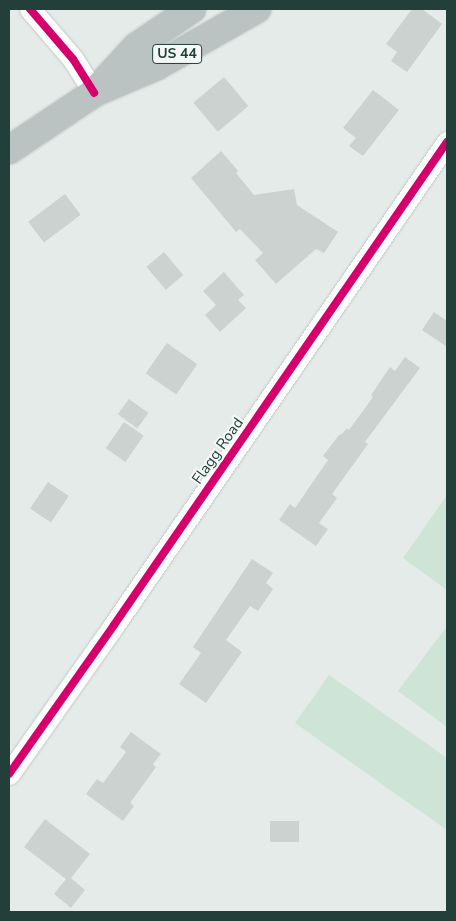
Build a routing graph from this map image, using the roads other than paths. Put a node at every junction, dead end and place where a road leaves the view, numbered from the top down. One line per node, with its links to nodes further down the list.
1 (30, 9): 4 (street)
2 (192, 9): 4 (highway, US 44)
3 (257, 9): 4 (highway, US 44)
4 (94, 93): 6 (highway, US 44)
5 (447, 142): 7 (street, Flagg Road)
6 (9, 150)
7 (9, 774)

